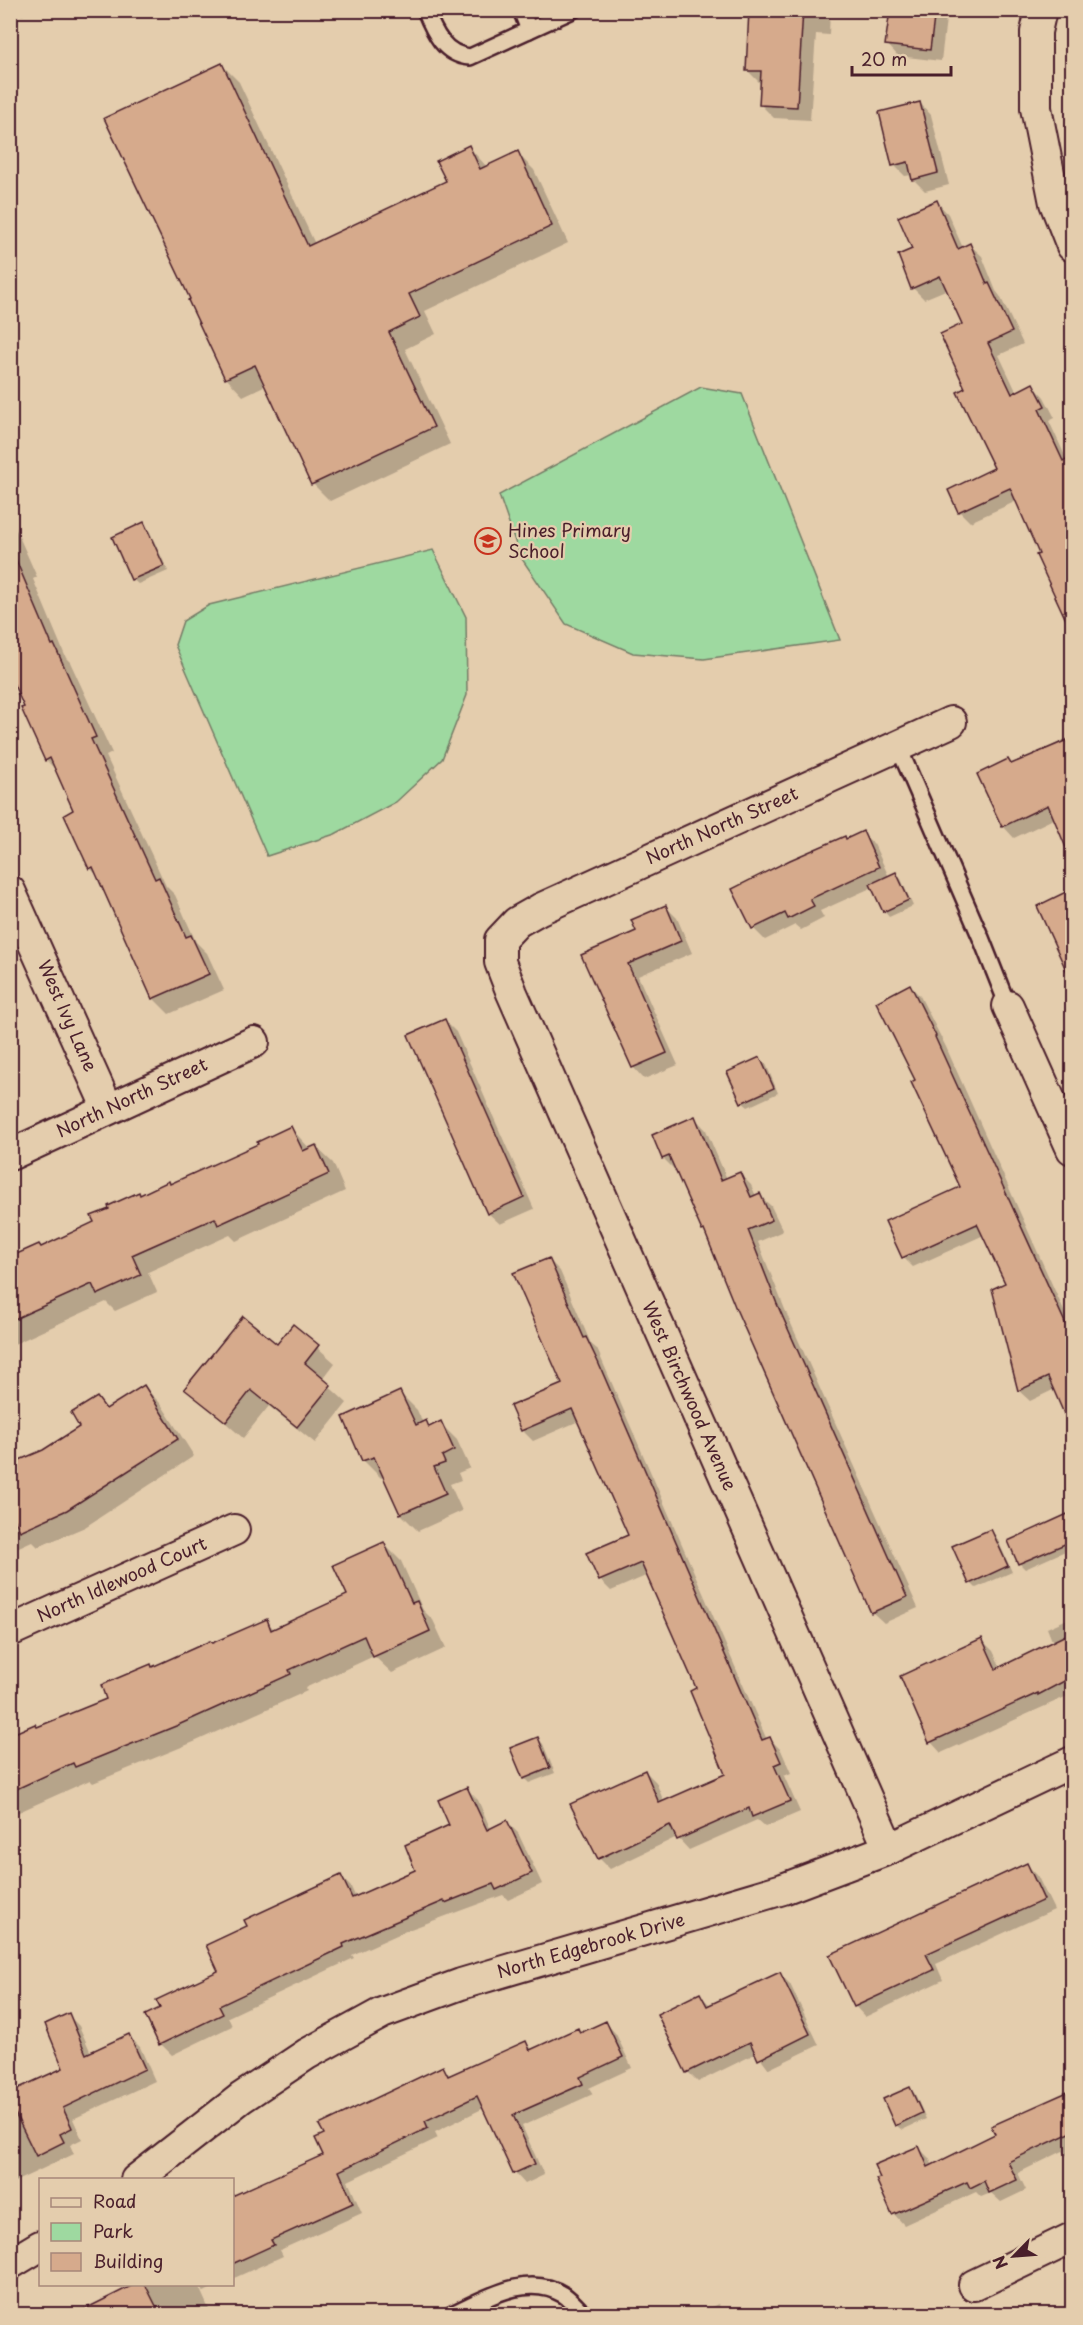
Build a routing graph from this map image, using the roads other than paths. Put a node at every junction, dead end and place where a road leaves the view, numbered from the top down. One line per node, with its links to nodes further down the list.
1 (425, 10): 5 (lane)
2 (521, 10): 5 (lane)
3 (573, 10): 5 (lane)
4 (1041, 10): 6 (street)
5 (529, 30)
6 (1072, 246)
7 (951, 722): 8 (street, North North Street)
8 (898, 746): 10 (street, North North Street); 11 (lane)
9 (10, 891): 13 (street, West Ivy Lane)
10 (500, 939): 19 (street, West Birchwood Avenue)
11 (1008, 1006): 14 (street)
12 (254, 1042): 13 (street, North North Street)
13 (108, 1109): 15 (street, North North Street)
14 (1072, 1149)
15 (10, 1155)
16 (234, 1530): 17 (street, North Idlewood Court)
17 (10, 1631)
18 (1072, 1762): 19 (street, North Edgebrook Drive)
19 (889, 1849): 20 (street, North Edgebrook Drive)
20 (139, 2178)
21 (1072, 2238): 24 (street)
22 (39, 2247): 23 (street)
23 (10, 2264)
24 (974, 2285)
25 (452, 2314): 26 (lane)
26 (584, 2314)

